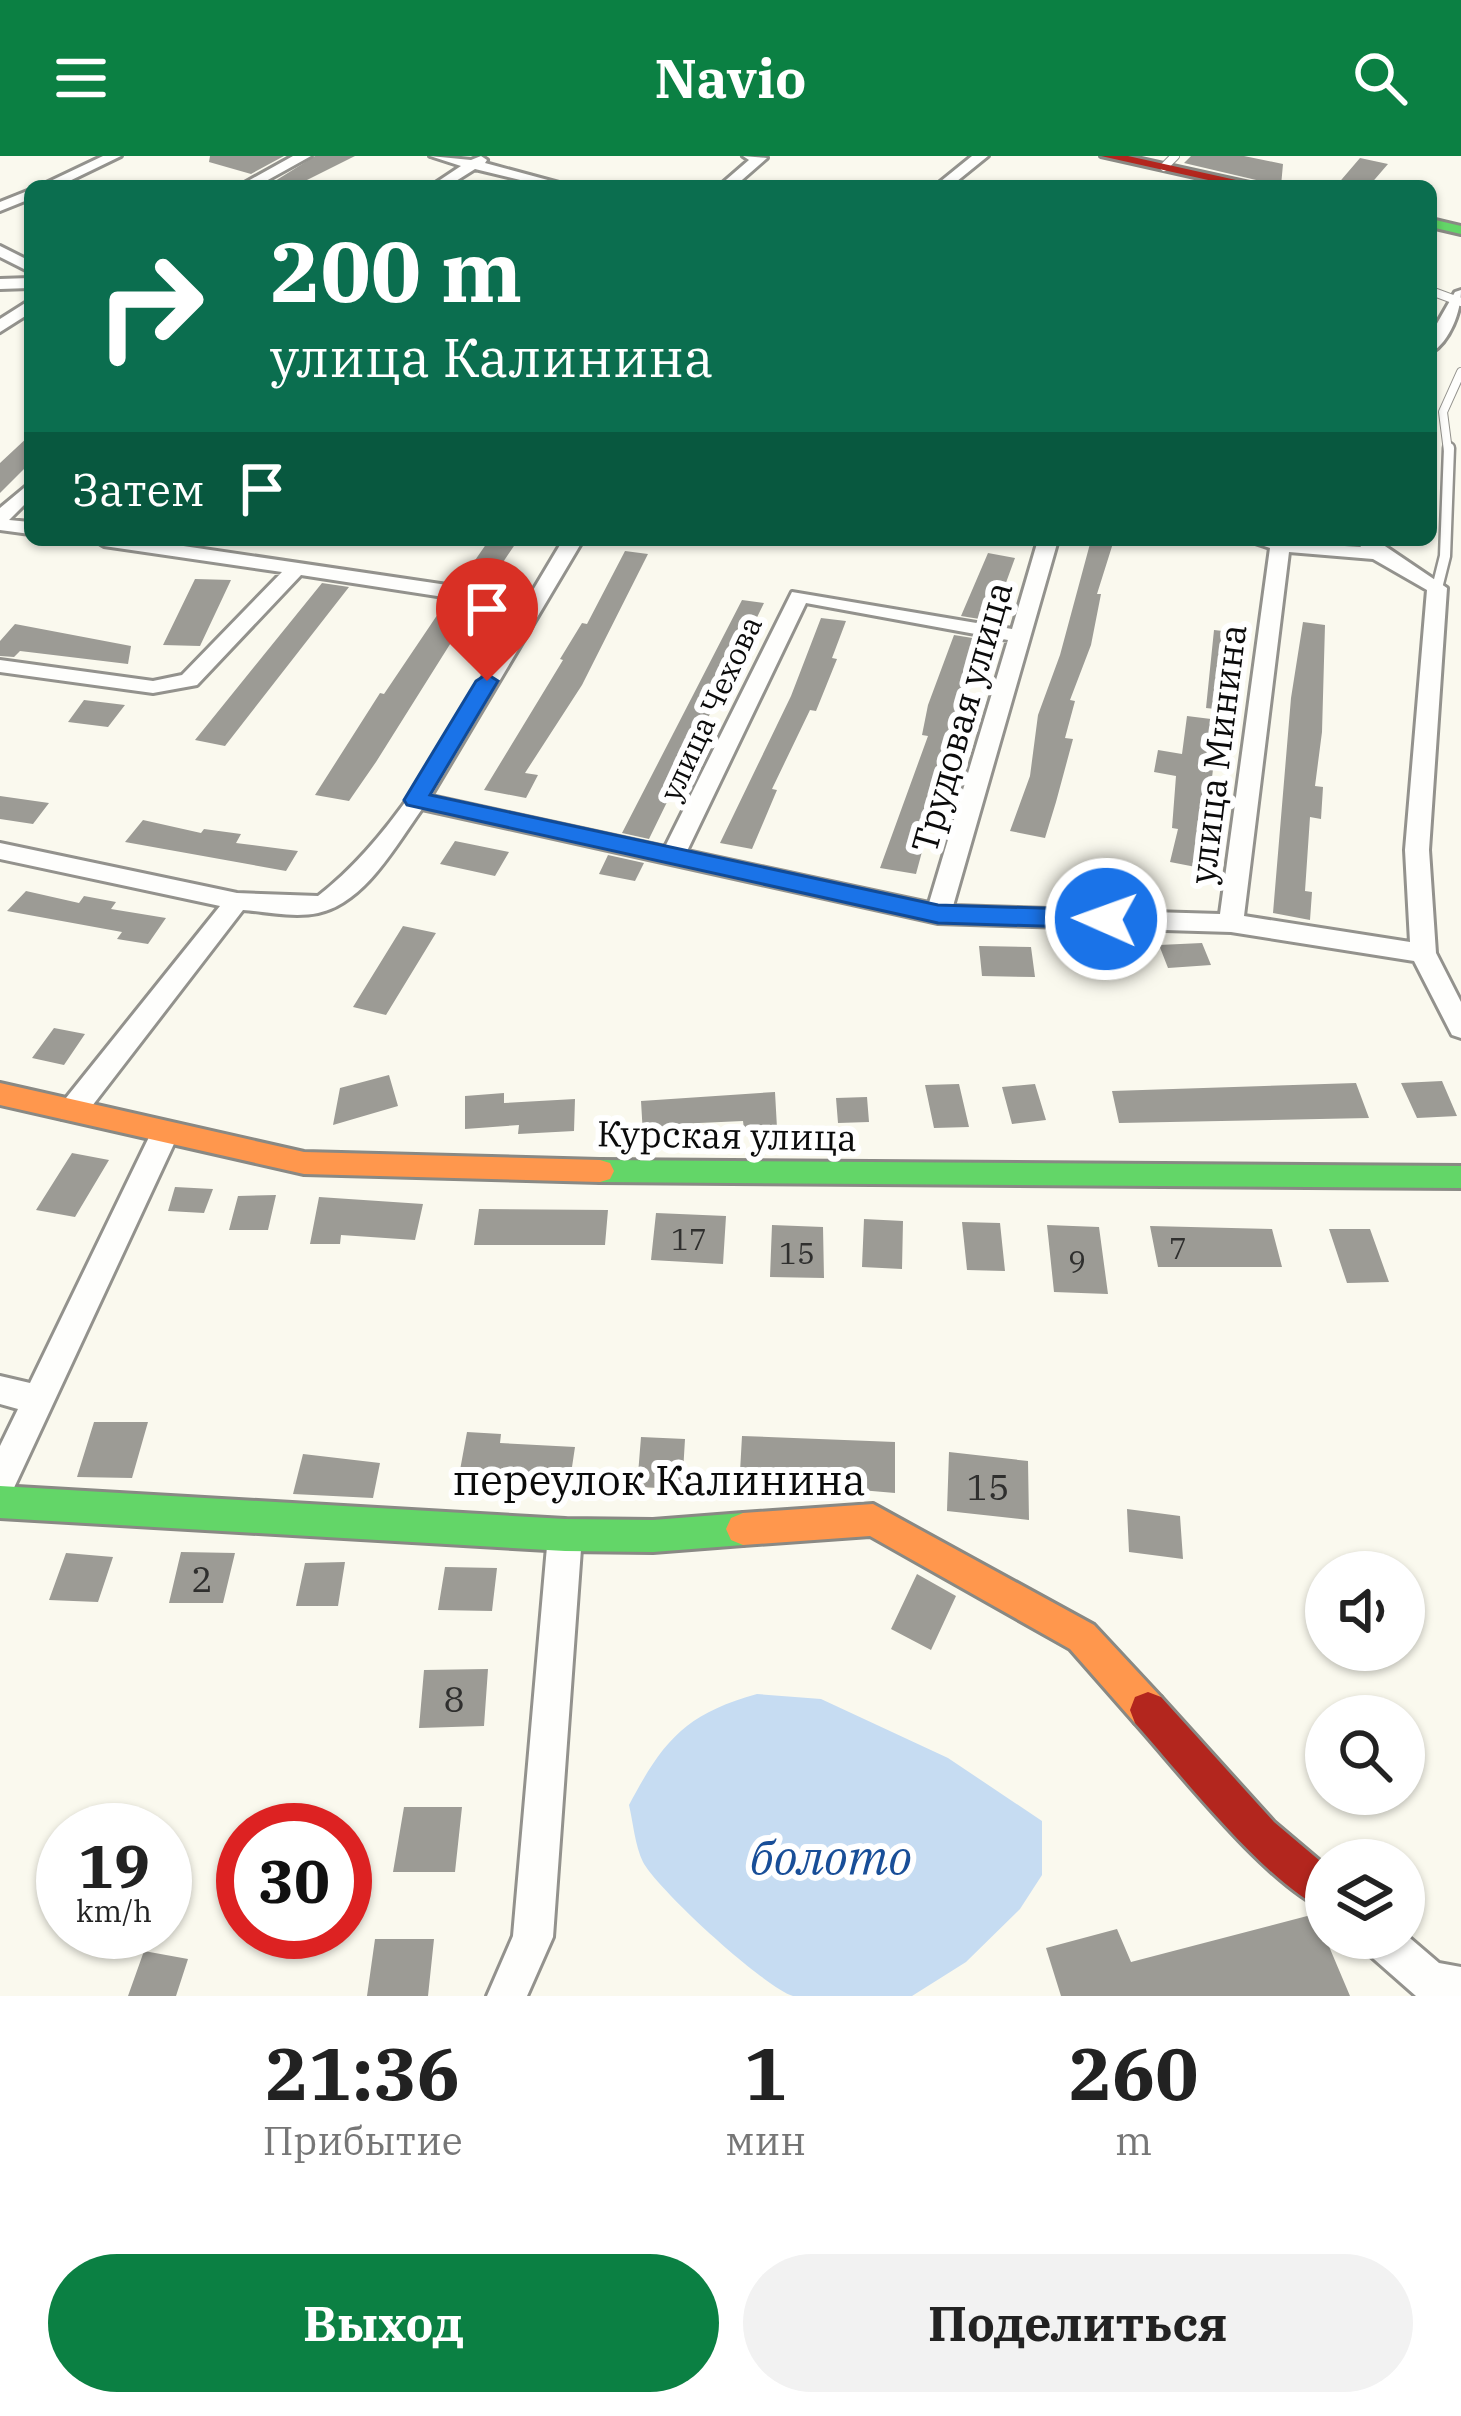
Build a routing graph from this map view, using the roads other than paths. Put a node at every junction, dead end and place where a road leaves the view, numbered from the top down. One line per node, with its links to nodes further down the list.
1 (115, 156): 9 (street)
2 (304, 156): 10 (street)
3 (436, 156): 7 (street)
4 (750, 156): 13 (street)
5 (980, 156): 14 (street)
6 (1108, 156): 8 (street)
7 (480, 160): 11 (street); 12 (street)
8 (1169, 162): 15 (street)
9 (61, 180)
10 (258, 180)
11 (448, 180)
12 (544, 180)
13 (733, 180)
14 (950, 180)
15 (1234, 180)
16 (1460, 298): 17 (street)
17 (1437, 338)
18 (1461, 372): 27 (lane)
19 (24, 495): 20 (street)
20 (0, 521)
21 (142, 546): 26 (street)
22 (569, 546): 28 (street)
23 (1046, 546): 29 (street, Трудовая улица)
24 (1268, 546): 36 (street, улица Минина)
25 (1370, 546): 27 (street)
26 (296, 570): 28 (street); 30 (street)
27 (1437, 589): 37 (street)
28 (532, 604): 31 (street)
29 (1018, 635): 33 (street, улица Чехова); 35 (street, Трудовая улица)
30 (0, 666)
31 (415, 800): 33 (street); 34 (street)
32 (0, 851): 34 (street)
33 (674, 853): 35 (street)
34 (237, 901): 40 (street)
35 (938, 914): 36 (street)
36 (1231, 923): 37 (street, улица Минина)
37 (1423, 953): 38 (street)
38 (1461, 1028)
39 (2, 1098): 40 (street, Курская улица)
40 (72, 1111): 41 (street, Курская улица)
41 (164, 1133): 42 (street, Курская улица); 44 (street)
42 (1461, 1177)
43 (0, 1390): 44 (street)
44 (40, 1400): 45 (street)
45 (0, 1481)
46 (0, 1502): 47 (street, переулок Калинина)
47 (565, 1535): 48 (street, переулок Калинина); 51 (street)
48 (1305, 1873)
49 (1403, 1959): 50 (street)
50 (1435, 1988)
51 (507, 1996)

